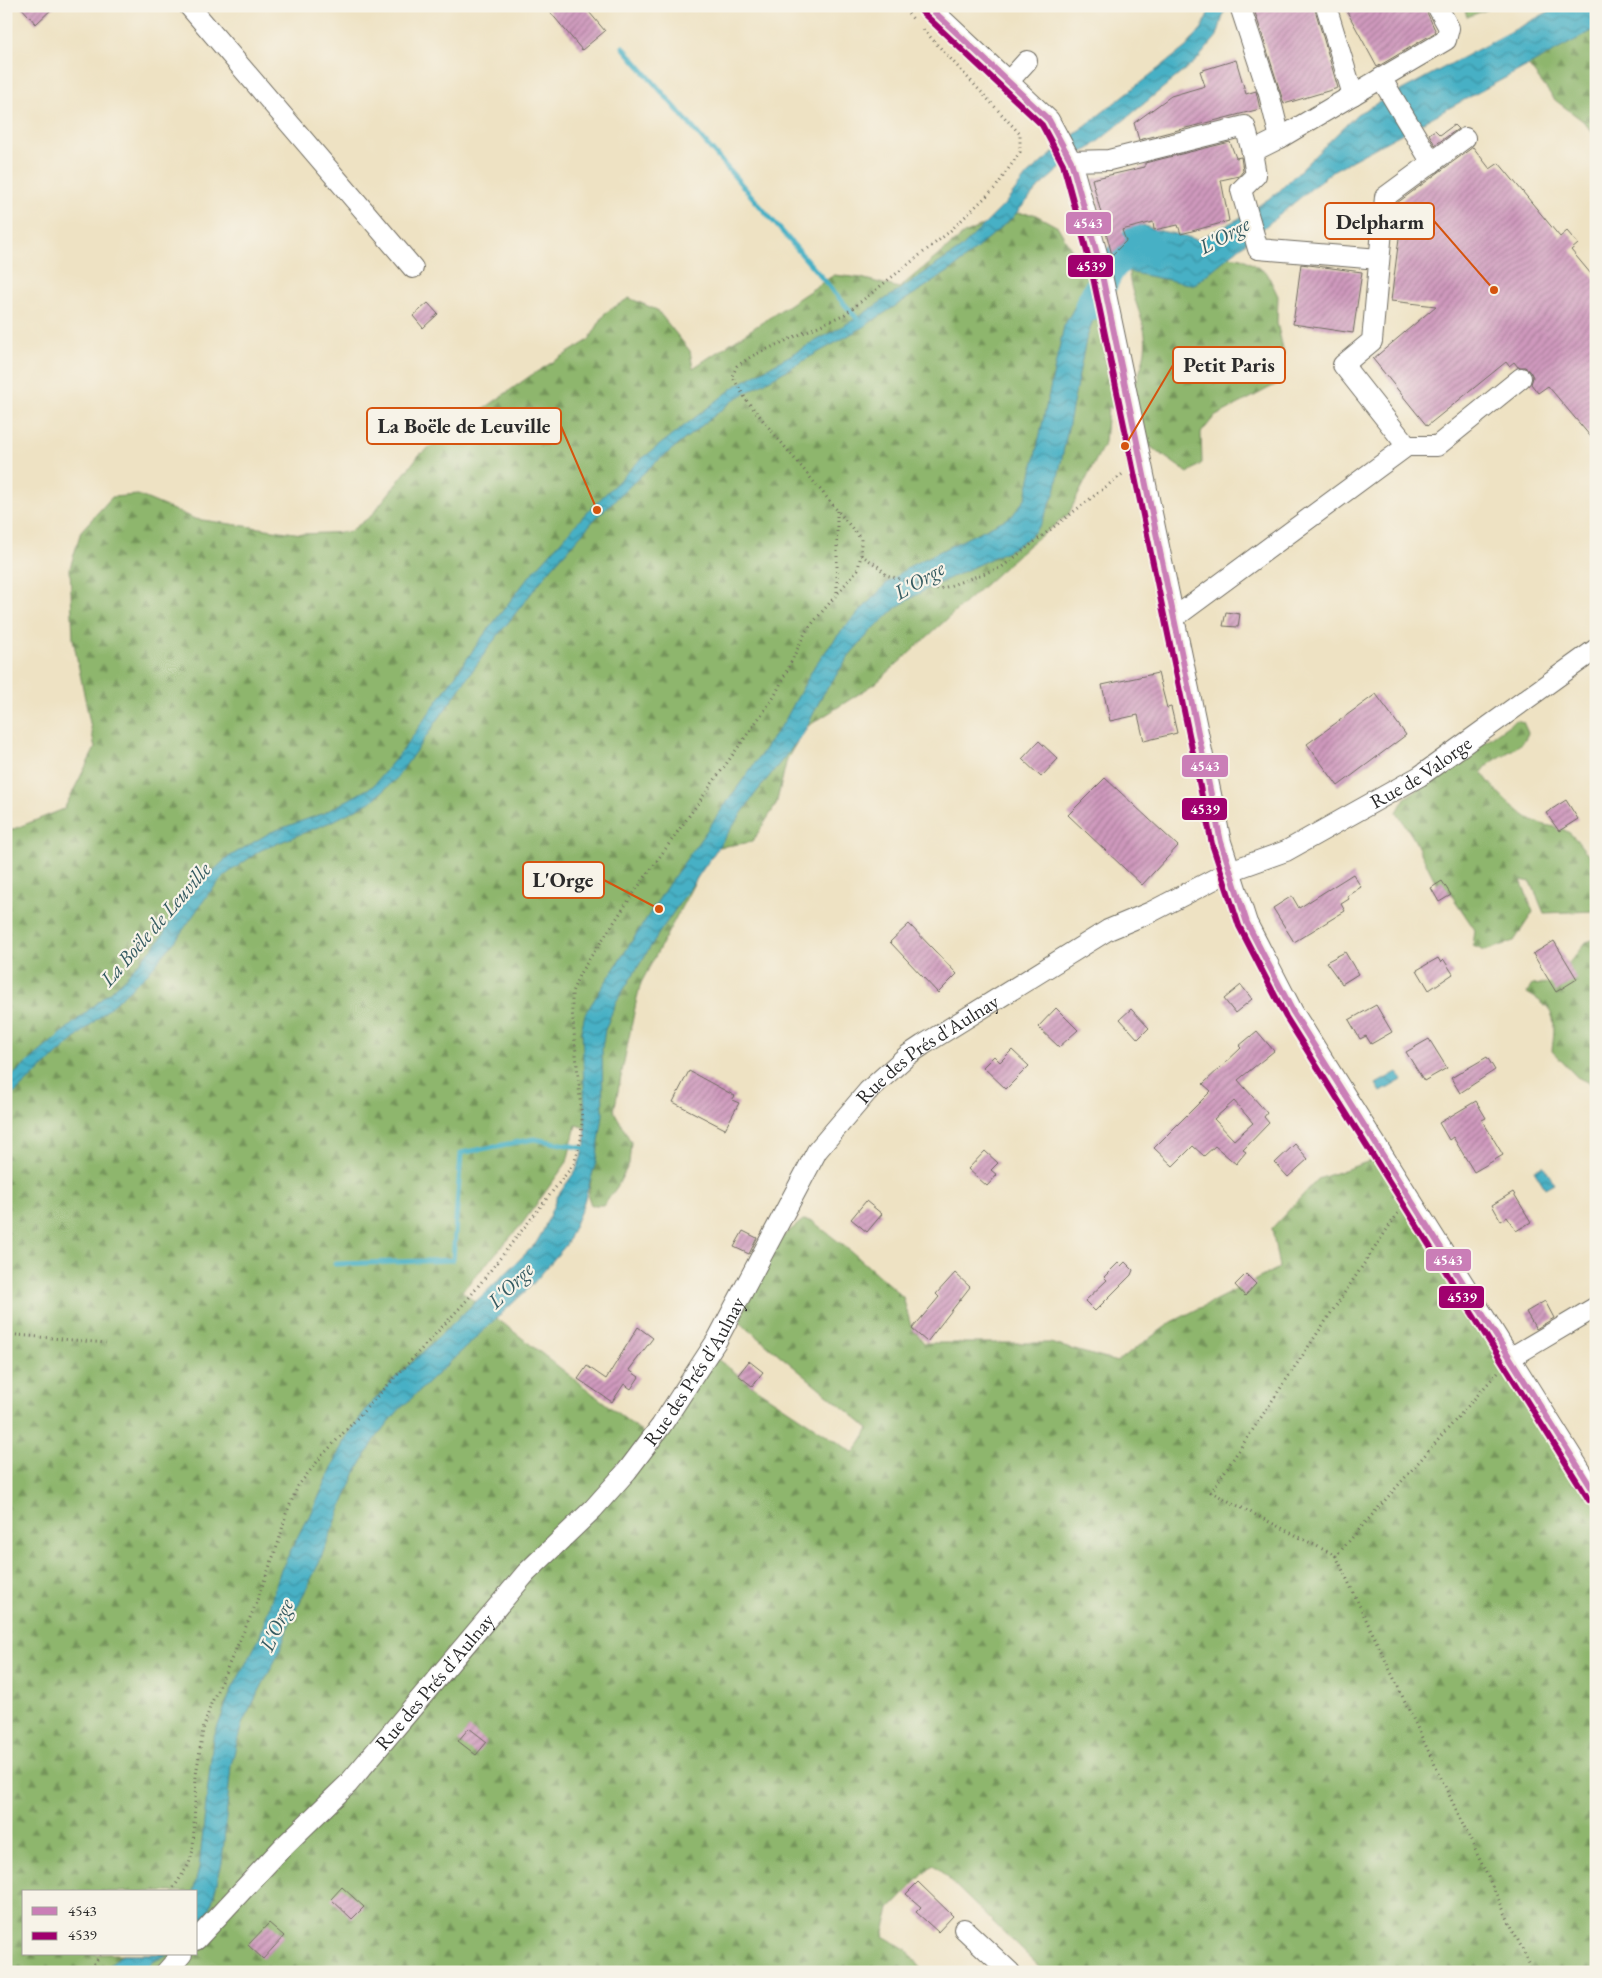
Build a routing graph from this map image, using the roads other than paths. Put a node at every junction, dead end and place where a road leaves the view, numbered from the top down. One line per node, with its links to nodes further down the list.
1 (189, 6): 16 (street)
2 (928, 6): 7 (street)
3 (1240, 6): 10 (street)
4 (1326, 6): 9 (street)
5 (1437, 6): 8 (street)
6 (1026, 61): 7 (street)
7 (1007, 83): 13 (street)
8 (1386, 86): 9 (street); 14 (street)
9 (1354, 95): 10 (street)
10 (1280, 138): 12 (street)
11 (1465, 138): 14 (street)
12 (1252, 152): 13 (street); 15 (street)
13 (1071, 161): 19 (street)
14 (1432, 163): 15 (street)
15 (1380, 259): 18 (street)
16 (413, 268)
17 (1521, 378): 18 (street)
18 (1407, 446): 19 (street)
19 (1174, 618): 21 (street)
20 (1596, 649): 21 (street, Rue de Valorge)
21 (1230, 871): 23 (street); 26 (street, Rue des Prés d'Aulnay)
22 (1596, 1307): 23 (street)
23 (1510, 1358): 24 (street)
24 (1596, 1495)
25 (964, 1929): 29 (street)
26 (198, 1938)
27 (180, 1956): 28 (street)
28 (166, 1972)
29 (1010, 1972)

